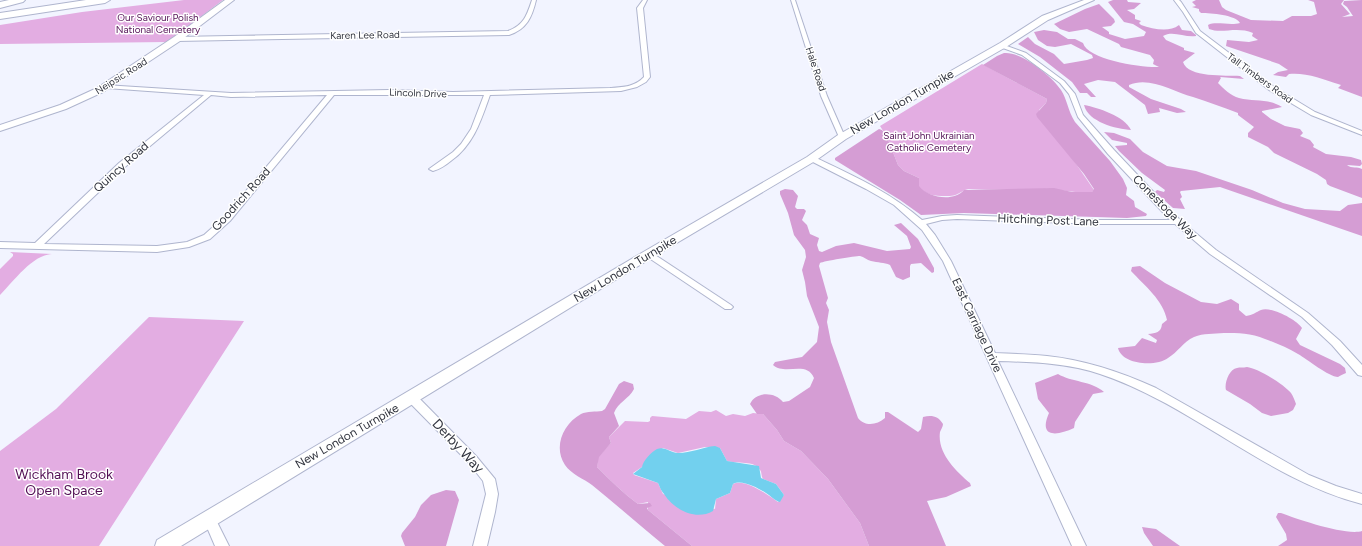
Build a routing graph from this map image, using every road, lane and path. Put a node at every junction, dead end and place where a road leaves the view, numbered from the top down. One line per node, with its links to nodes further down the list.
1 (20, 0): 11 (highway)
2 (28, 0): 11 (highway)
3 (72, 0): 12 (highway)
4 (105, 0): 12 (highway)
5 (230, 0): 13 (street, Neipsic Road)
6 (534, 0): 13 (street, Karen Lee Road)
7 (645, 0): 17 (street, Lincoln Drive)
8 (793, 0): 21 (street, Hale Road)
9 (1090, 0): 14 (street, New London Turnpike)
10 (1176, 0): 20 (street, Tall Timbers Road)
11 (0, 5)
12 (0, 15)
13 (177, 39): 15 (street, Neipsic Road)
14 (1002, 46): 21 (street, New London Turnpike); 24 (street, Conestoga Way)
15 (106, 86): 18 (street, Lincoln Drive); 19 (street, Neipsic Road)
16 (332, 93): 17 (street, Lincoln Drive); 18 (street, Lincoln Drive); 27 (street, Goodrich Road)
17 (488, 93): 23 (street)
18 (209, 94): 27 (street, Quincy Road)
19 (0, 128)
20 (1362, 133)
21 (842, 137): 22 (street, New London Turnpike)
22 (811, 159): 25 (street, East Carriage Drive); 28 (street, New London Turnpike)
23 (433, 169)
24 (1177, 222): 25 (street, Hitching Post Lane); 31 (street, Conestoga Way)
25 (920, 223): 30 (street, East Carriage Drive)
26 (0, 244): 27 (street, Goodrich Road)
27 (36, 246)
28 (649, 254): 29 (street); 32 (street, New London Turnpike)
29 (728, 307)
30 (992, 357): 33 (street); 38 (street, East Carriage Drive)
31 (1362, 372)
32 (412, 398): 34 (street, New London Turnpike); 37 (street, Derby Way)
33 (1362, 499)
34 (209, 518): 35 (street, New London Turnpike); 36 (street)
35 (164, 546)
36 (222, 546)
37 (480, 546)
38 (1079, 546)

